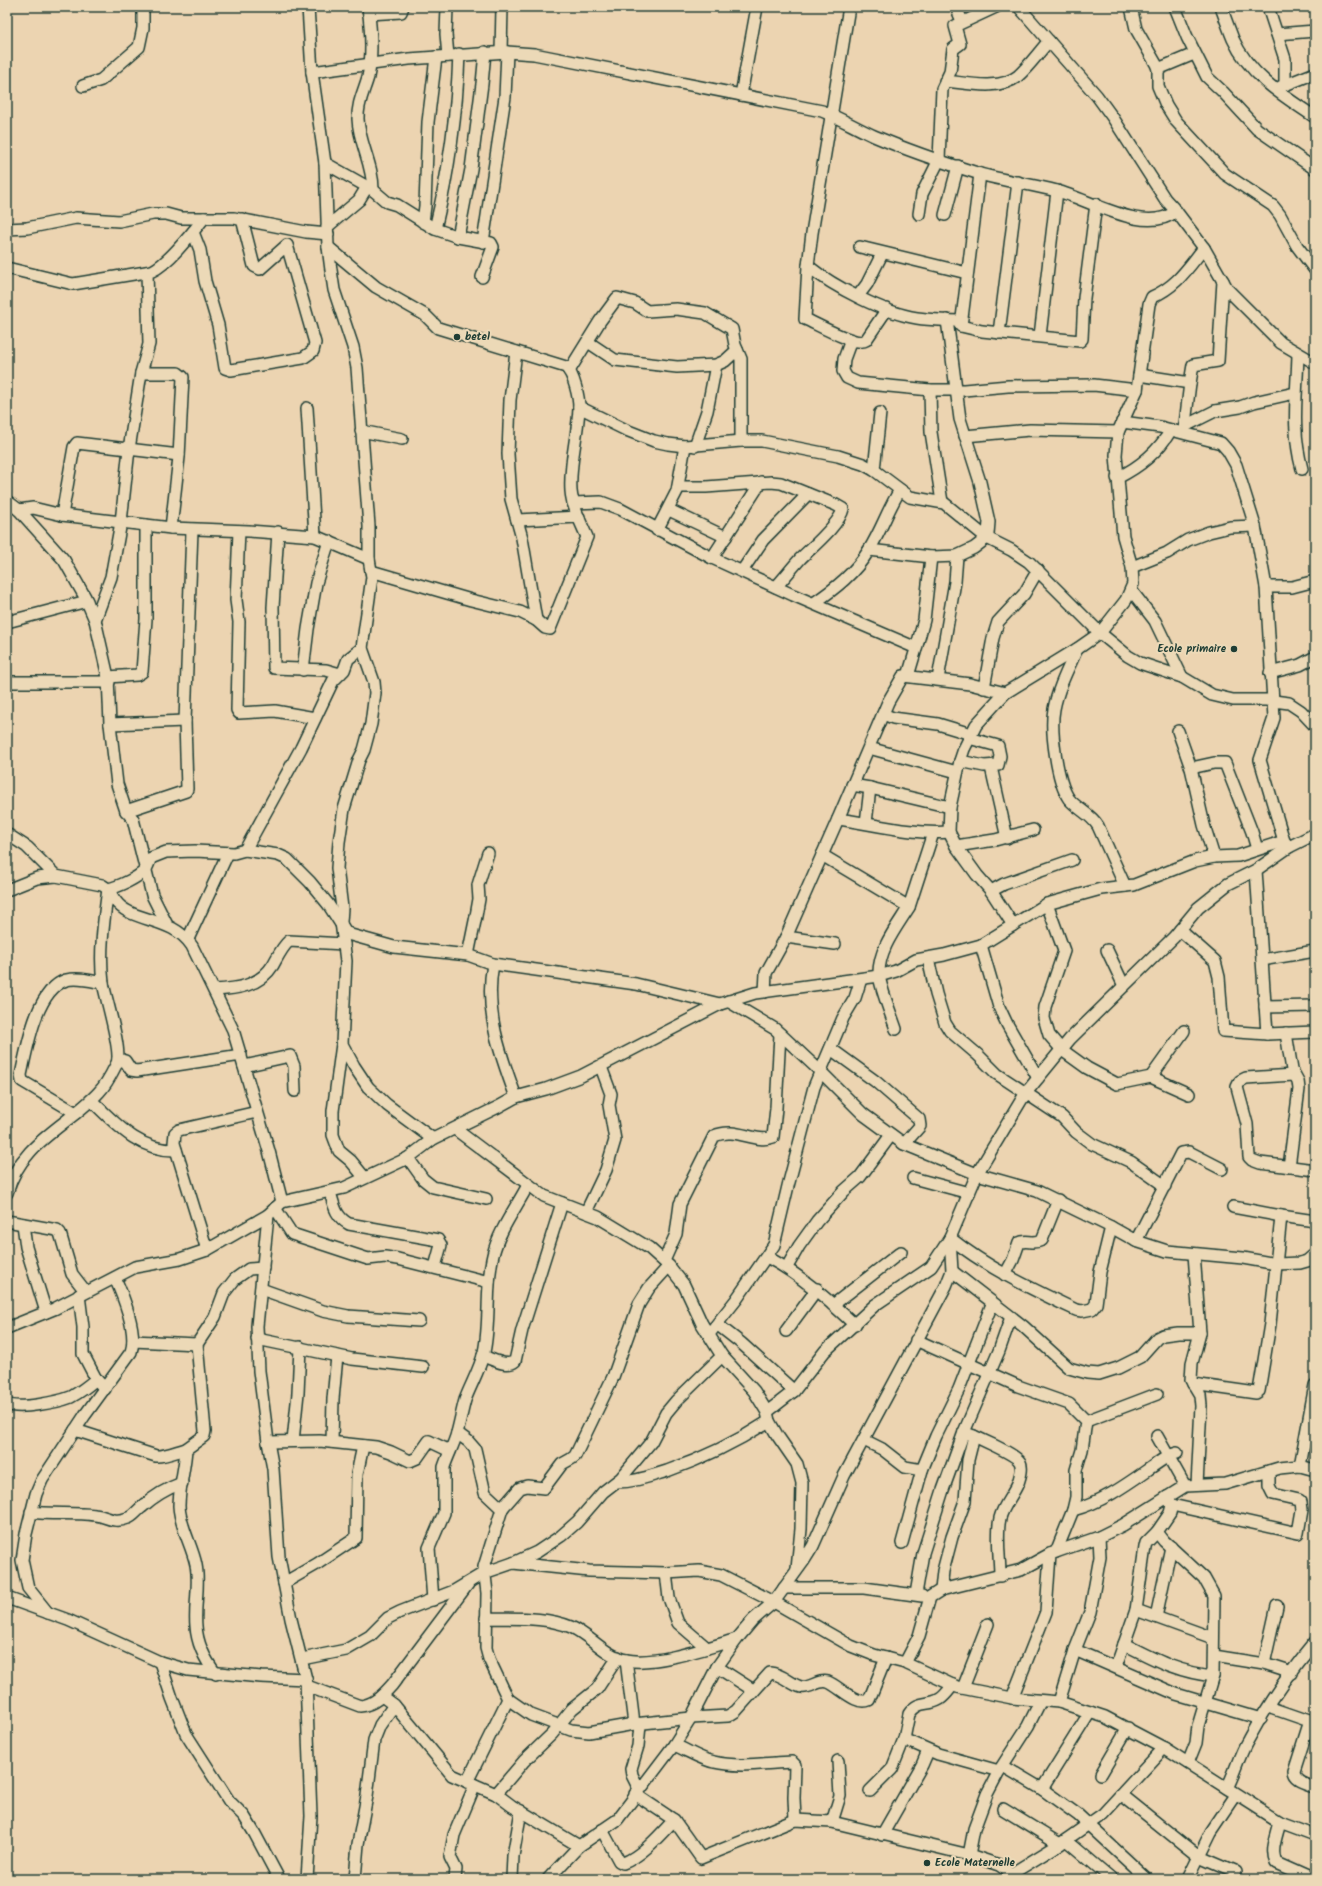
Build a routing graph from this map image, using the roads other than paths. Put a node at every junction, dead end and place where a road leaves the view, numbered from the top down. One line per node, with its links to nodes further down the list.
1 (143, 7): 31 (street)
2 (308, 7): 27 (street)
3 (403, 7): 15 (street)
4 (447, 7): 23 (street)
5 (502, 7): 21 (street)
6 (757, 7): 33 (street)
7 (849, 7): 34 (street)
8 (956, 7): 16 (street)
9 (996, 7): 16 (street)
10 (1019, 7): 19 (street)
11 (1131, 7): 26 (street)
12 (1175, 7): 22 (street)
13 (1221, 7): 32 (street)
14 (1268, 7): 18 (street)
15 (368, 11): 25 (street)
16 (962, 21): 29 (street)
17 (1315, 31): 18 (street)
18 (1278, 34): 30 (street)
19 (1049, 41): 29 (street); 45 (street)
20 (485, 52): 21 (street); 23 (street); 56 (street)
21 (504, 52): 33 (street); 57 (street)
22 (1194, 54): 26 (street); 39 (street)
23 (454, 55): 24 (street); 53 (street)
24 (436, 56): 25 (street); 50 (street)
25 (370, 65): 27 (street); 42 (street)
26 (1158, 69): 63 (street)
27 (312, 72): 37 (street)
28 (1315, 73): 30 (street)
29 (945, 81): 36 (street)
30 (1285, 84): 32 (street)
31 (83, 86)
32 (1274, 90): 35 (street)
33 (741, 95): 34 (street)
34 (831, 114): 36 (street); 64 (street)
35 (1315, 117)
36 (939, 160): 38 (street); 46 (street)
37 (325, 163): 42 (street); 54 (street)
38 (958, 166): 40 (street); 47 (street)
39 (1315, 169)
40 (980, 174): 41 (street); 67 (street)
41 (1018, 182): 43 (street); 74 (street)
42 (370, 189): 50 (street); 54 (street)
43 (1057, 191): 44 (street); 75 (street)
44 (1096, 204): 45 (street); 75 (street)
45 (1176, 211): 61 (street)
46 (919, 214)
47 (945, 215)
48 (204, 218): 49 (street); 51 (street); 55 (street)
49 (242, 219): 52 (street); 58 (street)
50 (423, 222): 53 (street)
51 (7, 228)
52 (291, 229): 54 (street); 58 (street)
53 (435, 229): 56 (street)
54 (328, 230): 60 (street)
55 (193, 232): 58 (street); 66 (street)
56 (458, 237): 57 (street)
57 (482, 242): 68 (street)
58 (287, 245)
59 (860, 247): 62 (street)
60 (328, 248): 79 (street); 97 (street)
61 (1204, 248): 69 (street); 85 (street)
62 (882, 254): 67 (street); 70 (street)
63 (1314, 265)
64 (808, 266): 70 (street); 76 (street)
65 (7, 268): 66 (street)
66 (147, 272): 84 (street)
67 (967, 274): 73 (street)
68 (482, 277)
69 (1223, 281): 80 (street); 86 (street)
70 (858, 296): 71 (street)
71 (887, 309): 72 (street); 76 (street)
72 (947, 320): 73 (street); 88 (street)
73 (961, 326): 74 (street)
74 (999, 333): 75 (street)
75 (1040, 336)
76 (851, 340): 87 (street)
77 (588, 342): 78 (street); 82 (street); 83 (street)
78 (737, 350): 82 (street); 101 (street)
79 (516, 352): 83 (street); 119 (street)
80 (1298, 354): 81 (street); 90 (street)
81 (1315, 363)
82 (716, 365): 102 (street)
83 (569, 371): 91 (street)
84 (141, 373): 103 (street); 104 (street)
85 (1139, 375): 86 (street); 89 (street)
86 (1190, 382): 96 (street)
87 (930, 390): 88 (street); 113 (street)
88 (956, 390): 89 (street); 99 (street)
89 (1137, 390): 94 (street)
90 (1295, 393): 96 (street); 105 (street)
91 (579, 407): 102 (street); 114 (street)
92 (307, 408): 128 (street)
93 (880, 413): 106 (street)
94 (1122, 422): 95 (street); 98 (street)
95 (1171, 430): 96 (street); 107 (street)
96 (1184, 430): 122 (street)
97 (362, 431): 100 (street); 136 (street)
98 (1118, 432): 99 (street); 107 (street)
99 (965, 436): 130 (street)
100 (402, 439)
101 (741, 441): 102 (street); 106 (street)
102 (690, 446): 109 (street)
103 (129, 449): 104 (street); 117 (street); 120 (street)
104 (180, 454): 123 (street)
105 (1302, 469)
106 (874, 470): 110 (street)
107 (1117, 478): 137 (street)
108 (761, 482): 109 (street); 111 (street); 129 (street)
109 (678, 487): 116 (street)
110 (900, 490): 113 (street); 132 (street)
111 (808, 494): 140 (street); 142 (street)
112 (7, 501): 115 (street)
113 (942, 502): 130 (street)
114 (573, 503): 118 (street); 125 (street)
115 (19, 510): 117 (street); 145 (street)
116 (669, 510): 125 (street); 129 (street)
117 (62, 515): 120 (street)
118 (579, 517): 119 (street); 148 (street)
119 (517, 520): 148 (street)
120 (121, 522): 121 (street); 147 (street)
121 (146, 525): 123 (street); 161 (street)
122 (1255, 526): 137 (street); 143 (street)
123 (171, 528): 124 (street)
124 (192, 530): 126 (street); 168 (street)
125 (657, 530): 135 (street)
126 (239, 531): 127 (street); 167 (street)
127 (278, 532): 128 (street); 155 (street)
128 (315, 536): 131 (street)
129 (726, 537): 135 (street)
130 (987, 538): 133 (street); 138 (street)
131 (328, 541): 136 (street); 155 (street)
132 (869, 550): 134 (street); 146 (street)
133 (957, 556): 134 (street); 160 (street)
134 (931, 557): 152 (street)
135 (712, 558): 140 (street)
136 (369, 559): 139 (street)
137 (1132, 567): 144 (street)
138 (1038, 570): 150 (street); 163 (street)
139 (371, 571): 148 (street); 151 (street)
140 (742, 571): 142 (street)
141 (1315, 581): 143 (street)
142 (776, 587): 146 (street)
143 (1266, 587): 156 (street)
144 (1131, 590): 150 (street); 159 (street)
145 (87, 601): 147 (street); 149 (street)
146 (814, 603): 152 (street)
147 (95, 620): 161 (street)
148 (536, 620)
149 (7, 622)
150 (1100, 633): 153 (street); 159 (street)
151 (362, 648): 157 (street); 207 (street)
152 (916, 649): 158 (street)
153 (1076, 649): 164 (street); 201 (street)
154 (1315, 657): 156 (street)
155 (304, 670): 157 (street)
156 (1270, 673): 165 (street)
157 (340, 674): 167 (street)
158 (908, 676): 160 (street); 166 (street)
159 (1182, 677): 165 (street)
160 (938, 679): 163 (street)
161 (108, 680): 162 (street); 169 (street)
162 (7, 682)
163 (984, 688): 164 (street)
164 (1005, 693): 172 (street)
165 (1274, 701): 170 (street); 189 (street)
166 (883, 714): 172 (street); 173 (street)
167 (315, 718): 192 (street)
168 (185, 721): 169 (street); 180 (street)
169 (110, 724): 180 (street)
170 (1315, 726)
171 (1178, 731): 176 (street)
172 (970, 736): 174 (street); 175 (street)
173 (868, 748): 174 (street); 177 (street)
174 (959, 766): 175 (street); 179 (street)
175 (991, 767): 188 (street)
176 (1191, 768): 191 (street); 196 (street)
177 (852, 785): 178 (street); 181 (street)
178 (870, 788): 179 (street); 182 (street)
179 (950, 807): 184 (street)
180 (126, 811): 198 (street)
181 (838, 818): 182 (street); 195 (street)
182 (866, 823): 185 (street)
183 (1033, 830): 188 (street)
184 (949, 832): 185 (street); 190 (street)
185 (933, 833): 206 (street)
186 (7, 834): 200 (street)
187 (1315, 834): 189 (street)
188 (1007, 838): 190 (street)
189 (1286, 844): 191 (street); 199 (street)
190 (956, 846): 204 (street)
191 (1257, 849): 196 (street)
192 (245, 850): 193 (street); 207 (street)
193 (228, 853): 198 (street); 212 (street)
194 (488, 853): 218 (street)
195 (822, 855): 206 (street); 211 (street)
196 (1214, 857): 201 (street)
197 (1072, 860): 204 (street)
198 (145, 870): 202 (street); 208 (street)
199 (1256, 870): 210 (street); 220 (street)
200 (56, 876): 202 (street); 203 (street)
201 (1125, 886): 205 (street)
202 (108, 889): 208 (street); 224 (street)
203 (7, 890)
204 (991, 891): 209 (street)
205 (1047, 904): 209 (street); 239 (street)
206 (909, 908): 222 (street)
207 (341, 922): 213 (street); 218 (street)
208 (167, 925): 212 (street)
209 (1013, 925): 215 (street)
210 (1180, 930): 225 (street); 236 (street)
211 (786, 937): 214 (street); 227 (street)
212 (188, 940): 226 (street)
213 (344, 944): 226 (street); 237 (street)
214 (835, 944)
215 (981, 945): 219 (street); 246 (street)
216 (1107, 950): 225 (street)
217 (1315, 951): 220 (street)
218 (468, 955): 221 (street)
219 (928, 958): 222 (street); 248 (street)
220 (1262, 960): 230 (street)
221 (493, 964): 228 (street); 250 (street)
222 (879, 976): 223 (street); 231 (street)
223 (861, 979): 227 (street); 238 (street)
224 (103, 982): 240 (street); 253 (street)
225 (1124, 986): 239 (street)
226 (214, 990): 241 (street)
227 (765, 992): 228 (street)
228 (724, 1003): 235 (street); 242 (street)
229 (1315, 1006): 230 (street)
230 (1265, 1008): 236 (street)
231 (896, 1029)
232 (1184, 1031): 245 (street)
233 (1315, 1032): 234 (street)
234 (1286, 1033): 236 (street); 244 (street)
235 (780, 1034): 243 (street); 290 (street)
236 (1267, 1034)
237 (342, 1044): 256 (street); 265 (street)
238 (832, 1048): 243 (street); 257 (street)
239 (1062, 1050): 245 (street); 246 (street)
240 (118, 1059): 241 (street); 251 (street)
241 (242, 1061): 247 (street); 252 (street)
242 (601, 1067): 250 (street); 277 (street)
243 (821, 1072): 255 (street); 289 (street)
244 (1294, 1075): 260 (street); 260 (street)
245 (1151, 1077): 249 (street)
246 (1038, 1078): 248 (street)
247 (295, 1091)
248 (1026, 1094): 264 (street); 268 (street)
249 (1189, 1094)
250 (516, 1097): 254 (street)
251 (91, 1100): 253 (street); 258 (street)
252 (257, 1112): 258 (street); 276 (street)
253 (76, 1113): 261 (street)
254 (454, 1129): 256 (street); 267 (street)
255 (891, 1136): 257 (street); 294 (street)
256 (433, 1139): 259 (street)
257 (904, 1144): 264 (street)
258 (176, 1150): 285 (street)
259 (408, 1158): 265 (street); 272 (street)
260 (1290, 1168): 263 (street)
261 (11, 1169): 269 (street)
262 (1222, 1169): 268 (street)
263 (1315, 1170)
264 (977, 1174): 271 (street); 273 (street)
265 (364, 1177): 270 (street)
266 (913, 1178): 271 (street)
267 (528, 1185): 274 (street); 298 (street)
268 (1165, 1186): 284 (street)
269 (7, 1192)
270 (330, 1192): 276 (street); 292 (street)
271 (969, 1193): 283 (street)
272 (486, 1199)
273 (1058, 1200): 282 (street); 296 (street)
274 (562, 1203): 277 (street); 319 (street)
275 (1234, 1207): 278 (street)
276 (275, 1209): 285 (street); 292 (street); 293 (street)
277 (586, 1212): 290 (street)
278 (1281, 1216): 280 (street); 291 (street)
279 (7, 1220): 281 (street)
280 (1315, 1220)
281 (23, 1224): 301 (street); 304 (street)
282 (1111, 1227): 284 (street); 296 (street)
283 (950, 1238): 295 (street); 296 (street); 308 (street)
284 (1136, 1241): 287 (street)
285 (207, 1250): 297 (street)
286 (901, 1252): 303 (street)
287 (1194, 1254): 291 (street); 311 (street)
288 (1315, 1254): 291 (street)
289 (767, 1257): 294 (street); 307 (street)
290 (667, 1264): 312 (street); 354 (street)
291 (1277, 1264): 325 (street)
292 (435, 1267): 298 (street)
293 (263, 1268): 299 (street); 316 (street)
294 (787, 1268): 300 (street)
295 (952, 1271): 302 (street); 314 (street)
296 (1005, 1275)
297 (115, 1278): 301 (street); 315 (street)
298 (489, 1282): 319 (street)
299 (261, 1289): 306 (street); 313 (street)
300 (817, 1289): 303 (street); 310 (street)
301 (83, 1294): 304 (street); 324 (street)
302 (992, 1304): 305 (street); 321 (street)
303 (833, 1305): 308 (street)
304 (46, 1312): 309 (street)
305 (1011, 1317): 311 (street); 323 (street)
306 (419, 1321)
307 (718, 1325): 312 (street); 328 (street)
308 (855, 1325): 328 (street)
309 (7, 1327)
310 (786, 1331)
311 (1200, 1333): 325 (street)
312 (709, 1334): 320 (street)
313 (257, 1339): 317 (street); 339 (street)
314 (916, 1340): 321 (street); 337 (street)
315 (133, 1341): 316 (street); 327 (street)
316 (197, 1344): 342 (street)
317 (300, 1346): 318 (street); 338 (street)
318 (337, 1356): 322 (street); 340 (street)
319 (483, 1356): 334 (street)
320 (722, 1356): 331 (street); 349 (street)
321 (968, 1365): 323 (street); 346 (street)
322 (423, 1367)
323 (990, 1373): 332 (street); 335 (street)
324 (96, 1379): 327 (street); 330 (street)
325 (1193, 1384): 351 (street)
326 (1315, 1386): 345 (street)
327 (105, 1389): 333 (street)
328 (794, 1391): 331 (street)
329 (1157, 1394): 332 (street)
330 (7, 1404)
331 (768, 1416): 349 (street); 363 (street)
332 (1086, 1421): 355 (street)
333 (75, 1430): 342 (street); 356 (street)
334 (457, 1434): 343 (street); 354 (street)
335 (969, 1434): 366 (street); 370 (street); 371 (street)
336 (1157, 1436): 344 (street)
337 (864, 1440): 346 (street); 363 (street)
338 (293, 1441): 339 (street); 340 (street)
339 (268, 1442): 367 (street)
340 (332, 1442): 341 (street)
341 (363, 1446): 343 (street); 367 (street)
342 (186, 1449): 350 (street)
343 (450, 1451): 374 (street)
344 (1172, 1454): 352 (street); 355 (street)
345 (1300, 1466): 347 (street); 348 (street)
346 (922, 1470): 359 (street)
347 (1315, 1470)
348 (1269, 1471): 351 (street); 353 (street)
349 (617, 1482): 362 (street)
350 (182, 1483): 356 (street); 398 (street)
351 (1197, 1485): 352 (street)
352 (1185, 1486): 353 (street)
353 (1170, 1501): 357 (street); 358 (street)
354 (502, 1509): 364 (street)
355 (1073, 1510): 361 (street)
356 (31, 1512): 378 (street)
357 (1157, 1532): 360 (street); 377 (street)
358 (1099, 1537): 361 (street); 387 (street)
359 (902, 1543)
360 (1171, 1547): 379 (street); 382 (street)
361 (1053, 1553): 366 (street); 404 (street)
362 (513, 1563): 364 (street); 365 (street)
363 (797, 1570): 369 (street)
364 (484, 1572): 368 (street); 380 (street)
365 (666, 1573): 375 (street); 386 (street)
366 (1000, 1576): 370 (street)
367 (284, 1583): 390 (street)
368 (469, 1583): 374 (street); 403 (street)
369 (784, 1588): 371 (street); 375 (street)
370 (941, 1590): 372 (street)
371 (916, 1594): 372 (street)
372 (930, 1597): 393 (street)
373 (7, 1598): 378 (street)
374 (433, 1600): 390 (street)
375 (774, 1602): 383 (street); 389 (street)
376 (1277, 1606): 394 (street)
377 (1136, 1610): 379 (street); 385 (street)
378 (48, 1613): 392 (street)
379 (1156, 1617): 382 (street)
380 (486, 1618): 391 (street); 405 (street)
381 (988, 1624): 401 (street)
382 (1213, 1638): 388 (street)
383 (737, 1639): 386 (street); 396 (street)
384 (1315, 1642): 397 (street)
385 (1124, 1644): 395 (street); 399 (street)
386 (707, 1648): 391 (street)
387 (1075, 1650): 395 (street); 407 (street)
388 (1214, 1656): 394 (street); 399 (street)
389 (886, 1658): 393 (street); 402 (street)
390 (302, 1659): 400 (street)
391 (622, 1659): 415 (street); 416 (street)
392 (160, 1662): 398 (street); 450 (street)
393 (905, 1663): 401 (street)
394 (1264, 1664): 397 (street)
395 (1116, 1667): 408 (street)
396 (717, 1668): 402 (street); 412 (street)
397 (1292, 1673): 410 (street)
398 (216, 1674): 400 (street)
399 (1213, 1676): 408 (street)
400 (307, 1682): 403 (street); 451 (street)
401 (958, 1687): 404 (street); 418 (street)
402 (753, 1690): 412 (street)
403 (382, 1696): 409 (street)
404 (1012, 1698): 406 (street)
405 (508, 1699): 416 (street); 426 (street)
406 (1040, 1702): 407 (street); 424 (street)
407 (1059, 1702): 411 (street)
408 (1205, 1703): 413 (street); 423 (street)
409 (394, 1705): 426 (street); 452 (street)
410 (1269, 1706): 413 (street); 414 (street)
411 (1090, 1712): 417 (street); 428 (street)
412 (690, 1718): 415 (street); 419 (street)
413 (1261, 1719): 431 (street)
414 (1312, 1722): 427 (street)
415 (637, 1725): 416 (street); 430 (street)
416 (559, 1726): 432 (street)
417 (1128, 1728): 420 (street); 425 (street)
418 (904, 1739): 421 (street); 429 (street)
419 (674, 1745): 430 (street); 437 (street)
420 (1164, 1748): 423 (street); 433 (street)
421 (928, 1751): 424 (street); 442 (street)
422 (838, 1761): 438 (street)
423 (1188, 1763): 431 (street)
424 (1001, 1768): 428 (street); 446 (street)
425 (1101, 1774)
426 (471, 1784): 432 (street); 453 (street)
427 (1315, 1786)
428 (1042, 1789): 440 (street)
429 (870, 1791)
430 (637, 1792): 436 (street); 441 (street)
431 (1232, 1792): 439 (street); 447 (street)
432 (496, 1794): 435 (street)
433 (1122, 1796): 440 (street); 447 (street)
434 (1003, 1809): 444 (street)
435 (521, 1811): 445 (street); 454 (street)
436 (674, 1820): 437 (street); 441 (street)
437 (795, 1820): 438 (street)
438 (832, 1822): 442 (street)
439 (1280, 1822): 443 (street); 459 (street)
440 (1089, 1825): 444 (street); 457 (street)
441 (602, 1830): 445 (street)
442 (882, 1835): 446 (street)
443 (1315, 1835)
444 (1063, 1842): 449 (street); 456 (street)
445 (578, 1846): 455 (street)
446 (970, 1855): 449 (street)
447 (1199, 1857): 448 (street); 458 (street)
448 (1234, 1872)
449 (1010, 1876)
450 (279, 1879)
451 (307, 1879)
452 (355, 1879)
453 (455, 1879)
454 (512, 1879)
455 (548, 1879)
456 (1112, 1879)
457 (1147, 1879)
458 (1188, 1879)
459 (1312, 1879)

